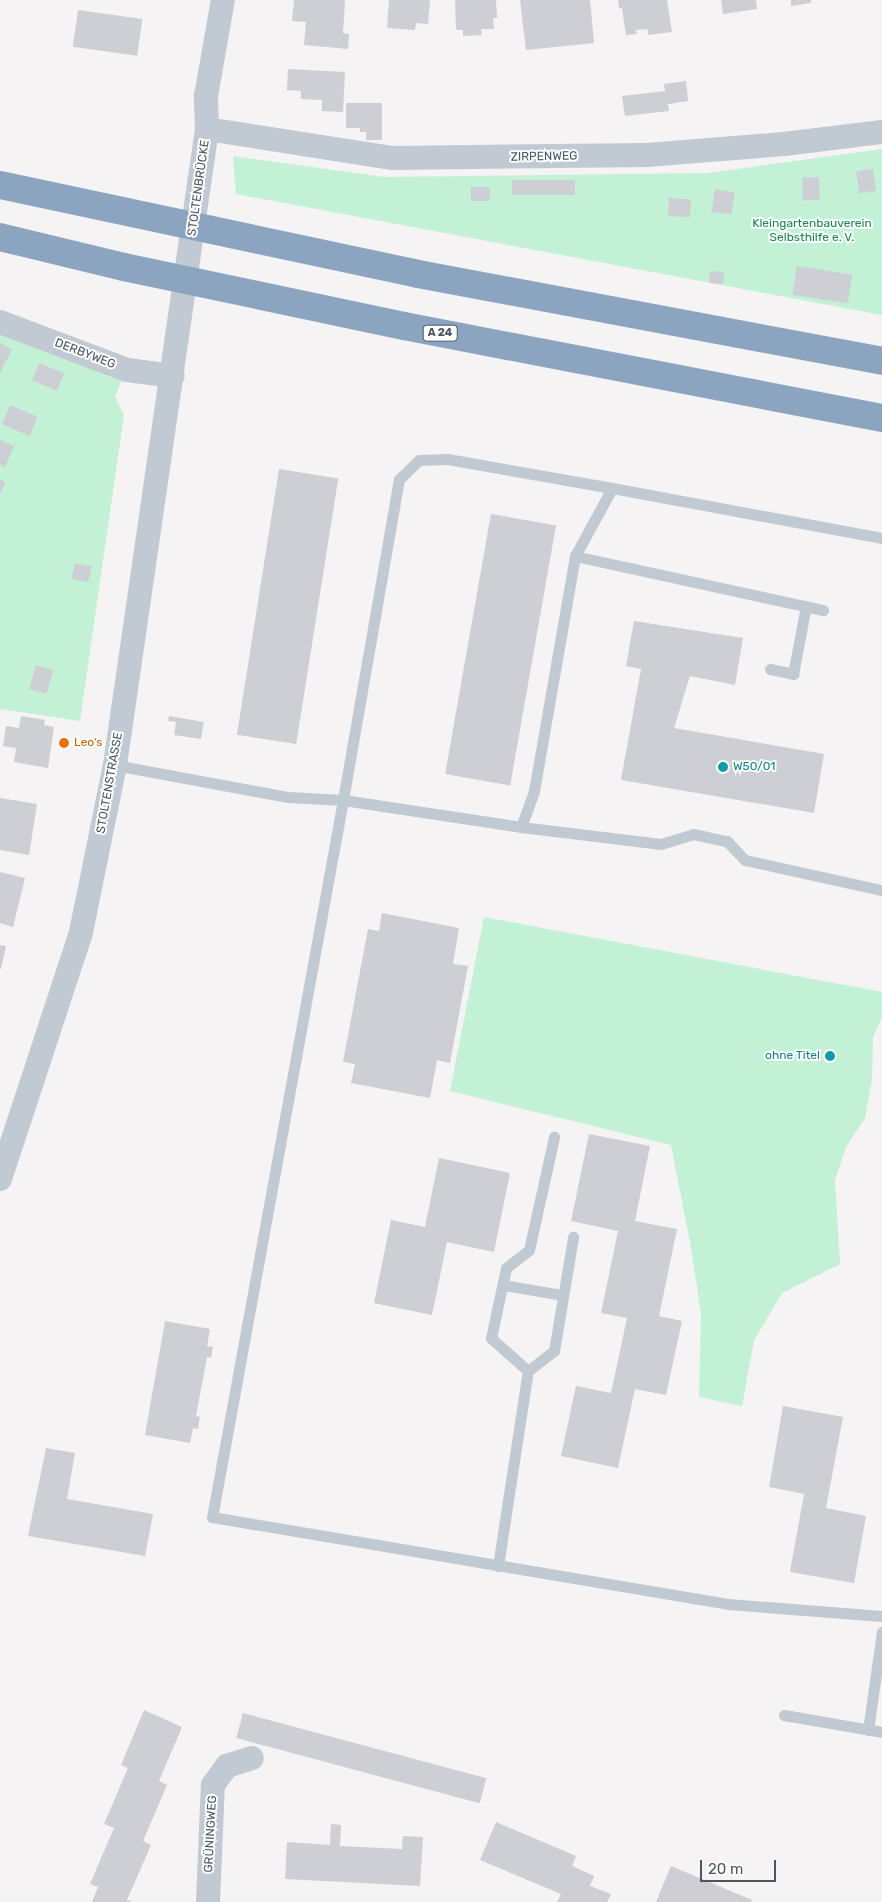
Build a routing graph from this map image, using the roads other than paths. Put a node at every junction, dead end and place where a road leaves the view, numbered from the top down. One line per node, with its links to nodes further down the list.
1 (223, 0): 2 (street, STOLTENBRÜCKE)
2 (207, 129): 3 (street, ZIRPENWEG); 8 (street, STOLTENBRÜCKE)
3 (882, 132)
4 (0, 185): 7 (highway)
5 (0, 237): 9 (highway, A 24)
6 (0, 322): 8 (street, DERBYWEG)
7 (882, 362)
8 (173, 376): 16 (street, STOLTENSTRASSE)
9 (882, 418)
10 (612, 488): 11 (lane); 12 (lane); 17 (lane)
11 (882, 538)
12 (575, 556): 13 (lane); 18 (lane)
13 (806, 606): 14 (lane); 15 (lane)
14 (823, 610)
15 (770, 669)
16 (115, 765): 17 (lane); 21 (street, STOLTENSTRASSE)
17 (343, 800): 18 (lane); 26 (lane)
18 (522, 827): 19 (lane)
19 (882, 890)
20 (554, 1137): 23 (lane)
21 (0, 1179)
22 (573, 1237): 24 (lane)
23 (503, 1285): 24 (lane); 25 (lane)
24 (563, 1295): 25 (lane)
25 (528, 1371): 26 (lane)
26 (498, 1566): 27 (lane)
27 (882, 1616)
28 (882, 1632): 30 (lane)
29 (784, 1715): 30 (lane)
30 (868, 1730): 31 (lane)
31 (882, 1732)
32 (252, 1758): 33 (street, GRÜNINGWEG)
33 (208, 1902)

